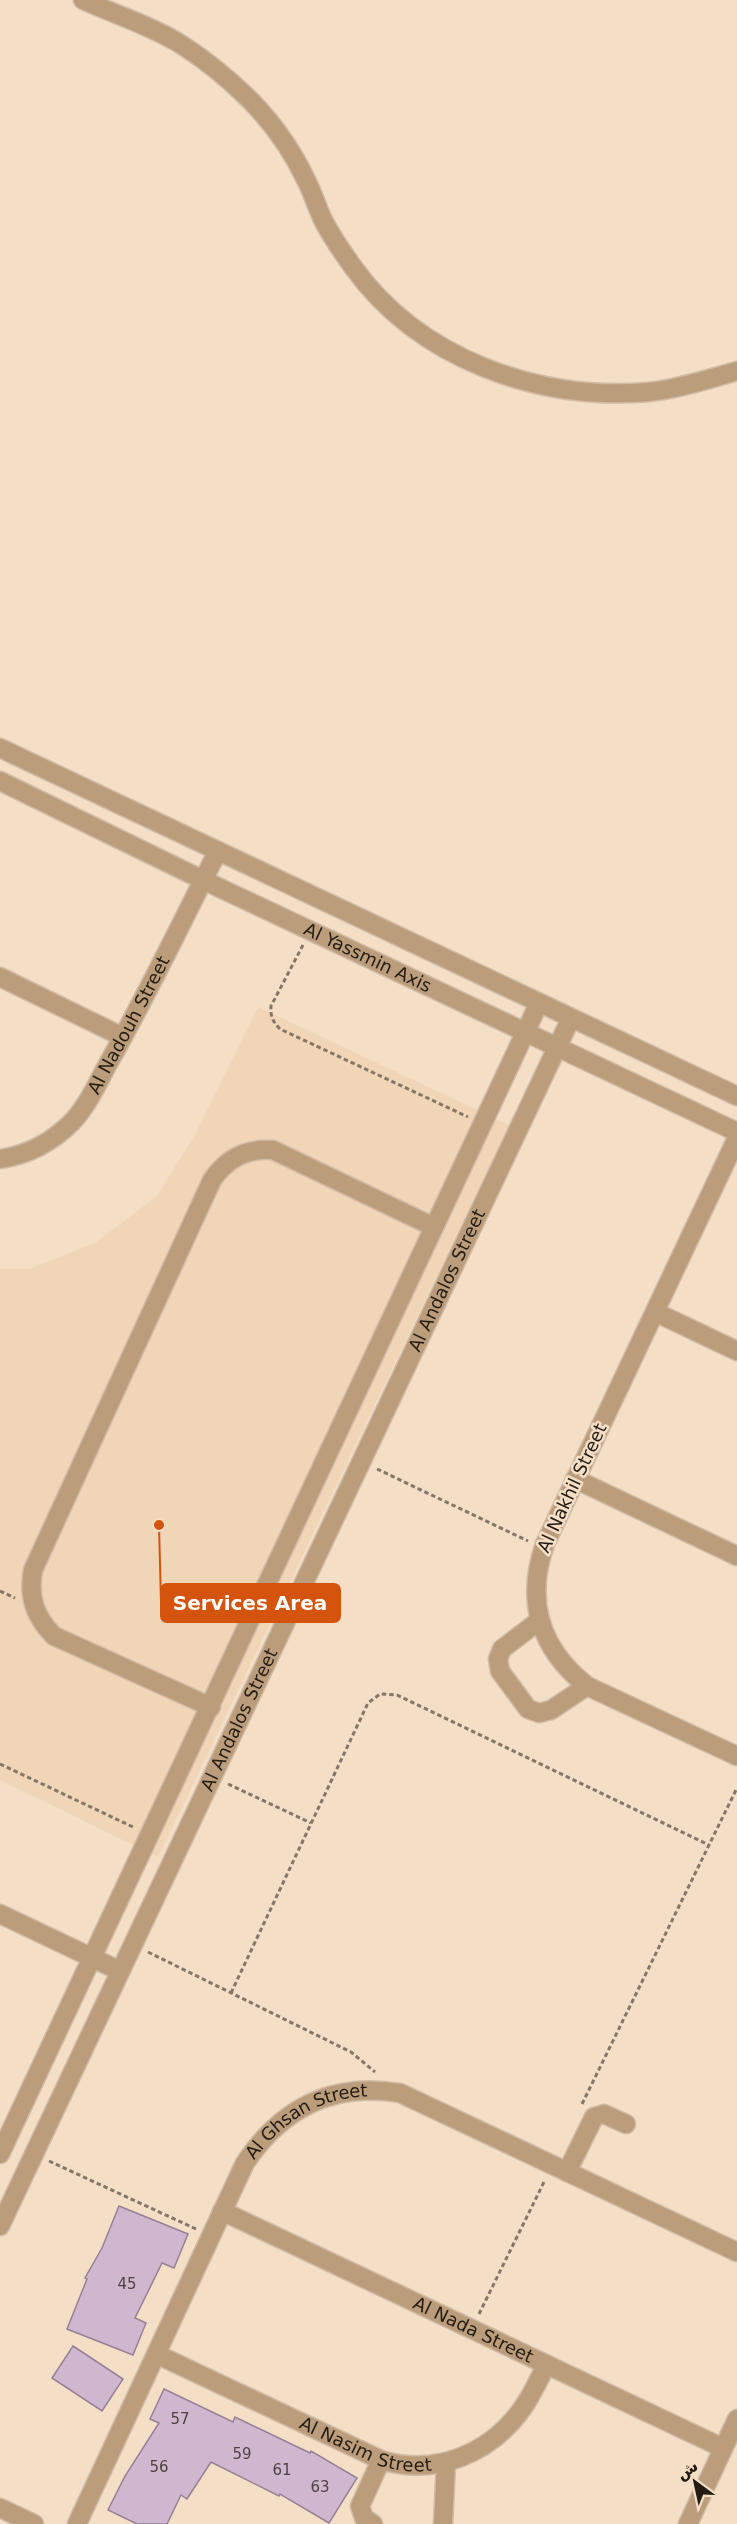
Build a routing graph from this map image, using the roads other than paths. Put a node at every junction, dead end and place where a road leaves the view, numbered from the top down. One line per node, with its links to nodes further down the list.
1 (83, 0): 2 (street)
2 (737, 371)
3 (0, 748): 5 (street, Al Yassmin Axis)
4 (0, 781): 6 (street, Al Yassmin Axis)
5 (218, 851): 6 (street, Al Nadouh Street); 8 (street, Al Yassmin Axis)
6 (203, 880): 10 (street, Al Yassmin Axis); 11 (street, Al Nadouh Street)
7 (0, 978): 11 (street)
8 (539, 1003): 9 (street, Al Yassmin Axis); 10 (street, Al Andalos Street)
9 (572, 1018): 12 (street, Al Andalos Street); 13 (street, Al Yassmin Axis)
10 (525, 1032): 12 (street, Al Yassmin Axis); 17 (street, Al Andalos Street)
11 (123, 1036): 16 (street, Al Nadouh Street)
12 (558, 1047): 14 (street, Al Yassmin Axis); 28 (street, Al Andalos Street)
13 (737, 1096)
14 (737, 1132)
15 (737, 1138): 18 (street, Al Nakhil Street)
16 (0, 1159)
17 (434, 1227): 24 (street, Al Andalos Street); 24 (street)
18 (655, 1312): 19 (street); 20 (street, Al Nakhil Street)
19 (737, 1351)
20 (575, 1479): 21 (street); 22 (street, Al Nakhil Street)
21 (737, 1556)
22 (540, 1620): 23 (street, Al Nakhil Street); 23 (street)
23 (587, 1686): 25 (street, Al Nakhil Street)
24 (211, 1707): 27 (street, Al Andalos Street)
25 (737, 1756)
26 (0, 1914): 27 (street)
27 (93, 1958): 28 (street); 30 (street, Al Andalos Street)
28 (120, 1971): 33 (street, Al Andalos Street)
29 (626, 2124): 31 (street)
30 (0, 2154)
31 (560, 2168): 32 (street, Al Ghsan Street); 34 (street, Al Ghsan Street)
32 (222, 2211): 35 (street, Al Ghsan Street); 36 (street, Al Nada Street)
33 (0, 2226)
34 (737, 2252)
35 (156, 2354): 39 (street, Al Nasim Street); 43 (street, Al Ghsan Street)
36 (547, 2365): 38 (street, Al Nada Street); 40 (street, Al Nasim Street)
37 (737, 2419): 38 (street)
38 (723, 2448): 46 (street)
39 (381, 2460): 40 (street, Al Nasim Street); 44 (street)
40 (446, 2463): 45 (street)
41 (0, 2508): 42 (street)
42 (34, 2524)
43 (77, 2524)
44 (373, 2524)
45 (443, 2524)
46 (688, 2524)

